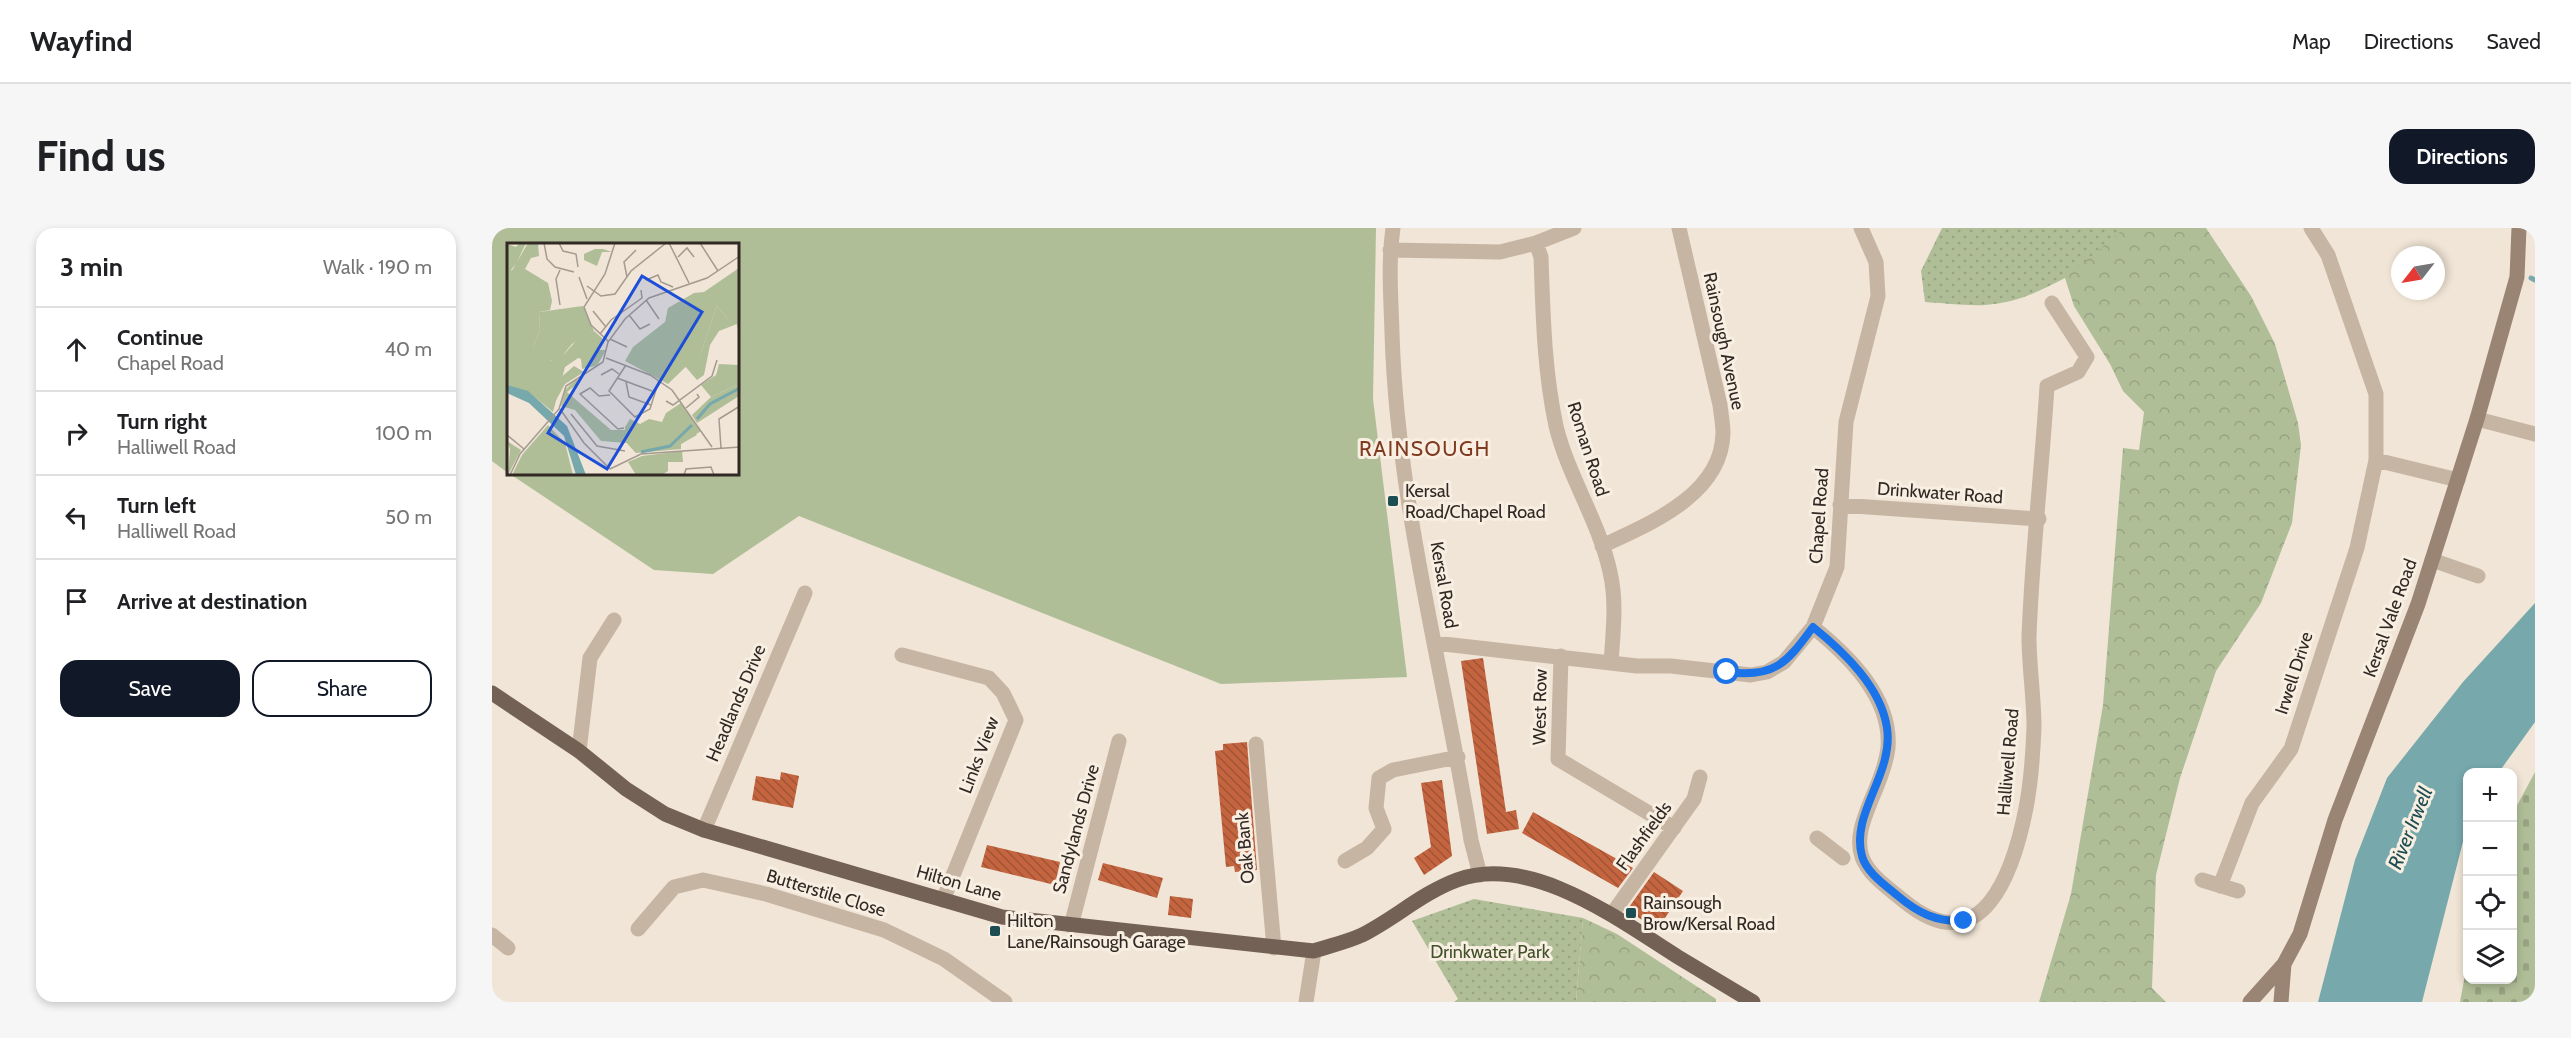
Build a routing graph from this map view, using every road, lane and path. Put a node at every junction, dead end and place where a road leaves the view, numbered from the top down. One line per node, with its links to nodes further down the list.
1 (1393, 228): 8 (street, Kersal Road)
2 (1574, 228): 7 (street)
3 (1679, 228): 16 (street, Rainsough Avenue)
4 (1861, 228): 14 (street, Chapel Road)
5 (2311, 228): 12 (street, Irwell Drive)
6 (2519, 228): 10 (street, Kersal Vale Road)
7 (1536, 243): 8 (street); 16 (street, Roman Road)
8 (1390, 250): 22 (street, Kersal Road)
9 (2052, 303): 15 (street, Halliwell Road)
10 (2477, 419): 11 (street); 13 (street, Kersal Vale Road)
11 (2535, 434)
12 (2376, 459): 13 (street); 39 (street, Irwell Drive)
13 (2458, 480): 17 (street, Kersal Vale Road)
14 (1840, 505): 15 (street, Drinkwater Road); 21 (street, Chapel Road)
15 (2039, 519): 21 (street, Halliwell Road)
16 (1602, 546): 25 (street, Roman Road)
17 (2432, 560): 18 (street); 49 (street, Kersal Vale Road)
18 (2478, 576)
19 (805, 593): 33 (street, Headlands Drive)
20 (614, 620): 29 (street)
21 (1813, 627): 25 (street, Chapel Road)
22 (1435, 643): 24 (street, Chapel Road); 30 (street, Kersal Road)
23 (902, 655): 41 (street, Links View)
24 (1561, 656): 25 (street, Chapel Road); 32 (street, West Row)
25 (1611, 663)
26 (492, 693): 29 (main road, Hilton Lane)
27 (1119, 741): 43 (street, Sandylands Drive)
28 (1256, 744): 47 (street, Oak Bank)
29 (579, 751): 33 (main road, Hilton Lane)
30 (1458, 758): 36 (street); 37 (street, Kersal Road)
31 (1700, 777): 32 (street, Flashfields)
32 (1674, 828): 42 (street, Flashfields)
33 (704, 830): 41 (main road, Hilton Lane)
34 (1817, 838): 35 (street)
35 (1843, 858)
36 (1346, 861)
37 (1480, 875): 42 (main road); 48 (main road, Hilton Lane)
38 (2202, 880): 39 (street)
39 (2220, 886): 40 (street)
40 (2238, 891)
41 (943, 900): 43 (main road, Hilton Lane)
42 (1612, 914): 52 (main road)
43 (1071, 926): 47 (main road, Hilton Lane)
44 (638, 929): 50 (street, Butterstile Close)
45 (492, 935): 46 (street)
46 (508, 948)
47 (1274, 948): 48 (main road, Hilton Lane)
48 (1314, 951): 51 (street)
49 (2284, 964): 53 (street, Kersal Vale Road); 54 (street)
50 (1005, 1002)
51 (1306, 1002)
52 (1753, 1002)
53 (2250, 1002)
54 (2281, 1002)

